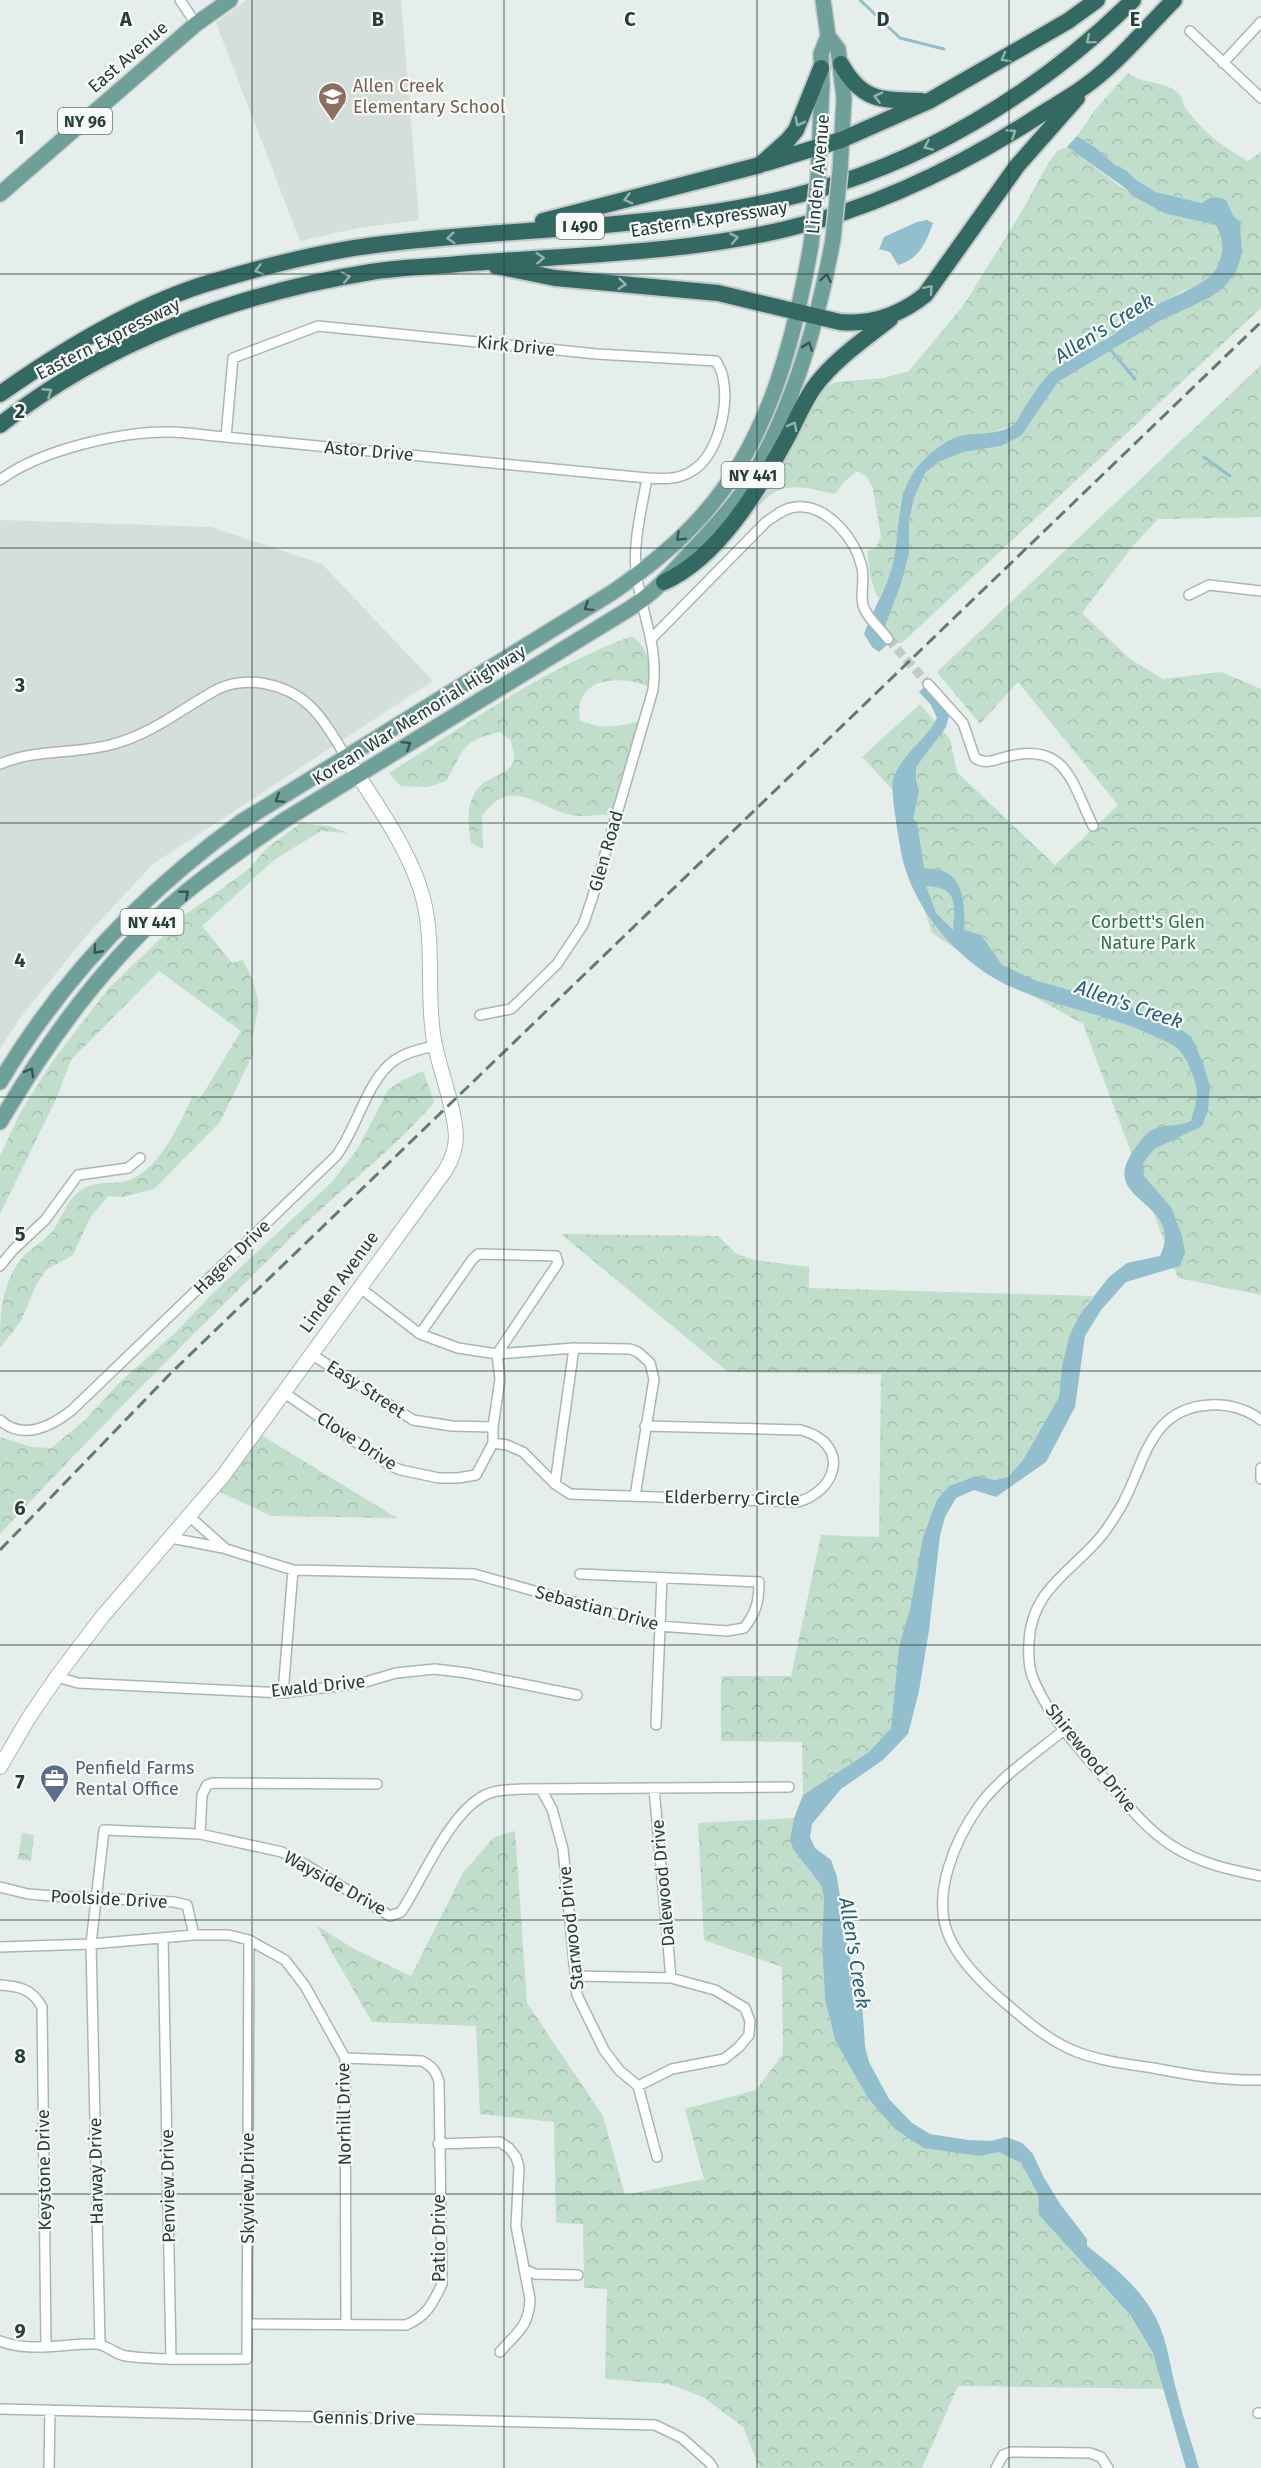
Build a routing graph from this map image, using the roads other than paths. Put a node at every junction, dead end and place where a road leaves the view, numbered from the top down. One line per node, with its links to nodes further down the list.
1 (180, 0): 8 (street)
2 (230, 0): 8 (main road, East Avenue / NY 96)
3 (823, 0): 10 (main road, Linden Avenue / NY 441)
4 (1097, 0): 16 (highway, one-way to 16)
5 (1133, 0): 21 (highway, Eastern Expressway / I 490, one-way to 21)
6 (1174, 0): 14 (highway, Eastern Expressway / I 490)
7 (1261, 22): 11 (street)
8 (196, 24): 20 (main road, East Avenue / NY 96)
9 (1190, 31): 11 (street)
10 (828, 36): 12 (main road, Linden Avenue / NY 441); 13 (main road, Linden Avenue / NY 441)
11 (1223, 63): 15 (street)
12 (841, 64): 16 (highway, one-way to 12); 17 (main road, Linden Avenue / NY 441)
13 (821, 68): 18 (main road, Linden Avenue / NY 441); 19 (highway, one-way to 19)
14 (1092, 81): 22 (highway, Eastern Expressway / I 490, one-way to 14); 24 (highway, one-way to 14)
15 (1261, 98)
16 (929, 101): 17 (highway)
17 (841, 140): 18 (highway); 25 (main road, Linden Avenue / NY 441, one-way to 17, bridge)
18 (820, 146): 19 (highway); 23 (main road, Linden Avenue / NY 441, bridge)
19 (760, 165): 21 (highway, one-way to 21)
20 (0, 194)
21 (492, 235): 26 (highway, Eastern Expressway / I 490, one-way to 26)
22 (481, 262): 23 (highway, one-way to 23); 27 (highway, Eastern Expressway / I 490, one-way to 22)
23 (798, 312): 25 (highway); 31 (main road, Korean War Memorial Highway / NY 441, one-way to 31)
24 (897, 314): 25 (highway); 32 (highway, one-way to 24)
25 (818, 318): 32 (main road, Korean War Memorial Highway / NY 441, one-way to 25)
26 (0, 394)
27 (0, 424)
28 (226, 438): 29 (street, Astor Drive); 29 (street, Kirk Drive); 30 (street, Astor Drive)
29 (647, 478): 31 (street)
30 (1, 479)
31 (636, 574): 35 (street, Glen Road); 39 (main road, Korean War Memorial Highway / NY 441, one-way to 39)
32 (664, 582): 35 (main road, Korean War Memorial Highway / NY 441)
33 (1261, 591): 34 (street)
34 (1189, 595)
35 (641, 601): 37 (street, Glen Road); 41 (main road, Korean War Memorial Highway / NY 441, one-way to 35)
36 (887, 636): 37 (street)
37 (652, 638): 43 (street, Glen Road)
38 (928, 684): 42 (street)
39 (346, 757): 40 (street); 41 (street, Linden Avenue); 45 (main road, Korean War Memorial Highway / NY 441, one-way to 45)
40 (0, 764)
41 (357, 776): 44 (street, Linden Avenue); 46 (main road, Korean War Memorial Highway / NY 441, one-way to 41)
42 (1093, 826)
43 (480, 1015)
44 (435, 1046): 49 (street, Linden Avenue); 55 (street, Hagen Drive)
45 (0, 1082)
46 (0, 1122)
47 (140, 1158): 48 (street)
48 (0, 1266)
49 (359, 1287): 50 (street); 52 (street, Linden Avenue)
50 (420, 1334): 53 (street); 53 (street)
51 (574, 1348): 53 (street); 57 (street); 62 (street)
52 (311, 1354): 54 (street, Linden Avenue); 58 (street, Easy Street)
53 (497, 1354): 58 (street, Clove Drive)
54 (283, 1392): 59 (street, Clove Drive); 64 (street, Linden Avenue)
55 (0, 1420)
56 (1261, 1420): 75 (street, Shirewood Drive)
57 (645, 1426): 63 (street); 63 (street, Elderberry Circle)
58 (493, 1427): 59 (street, Clove Drive)
59 (493, 1443): 62 (street, Elderberry Circle)
60 (1261, 1468): 61 (street)
61 (1261, 1479)
62 (555, 1484): 63 (street, Elderberry Circle)
63 (635, 1496)
64 (189, 1516): 65 (street, Linden Avenue); 66 (street, Sebastian Drive)
65 (171, 1538): 66 (street, Sebastian Drive); 71 (street, Linden Avenue)
66 (226, 1549): 67 (street, Sebastian Drive)
67 (293, 1570): 70 (street, Sebastian Drive); 72 (street)
68 (580, 1574): 69 (street, Sebastian Drive)
69 (662, 1578): 70 (street); 70 (street, Sebastian Drive)
70 (659, 1626): 74 (street)
71 (58, 1675): 72 (street, Ewald Drive); 76 (street, Linden Avenue)
72 (283, 1693): 73 (street, Ewald Drive)
73 (577, 1695)
74 (656, 1725)
75 (1064, 1730): 82 (street, Shirewood Drive); 94 (street)
76 (0, 1767)
77 (377, 1784): 81 (street)
78 (789, 1787): 79 (street, Wayside Drive)
79 (654, 1788): 80 (street, Wayside Drive); 91 (street, Dalewood Drive)
80 (541, 1789): 81 (street, Wayside Drive); 90 (street, Starwood Drive)
81 (200, 1834): 84 (street, Wayside Drive)
82 (1261, 1876)
83 (0, 1887): 84 (street, Poolside Drive)
84 (95, 1898): 85 (street, Poolside Drive); 88 (street, Harway Drive)
85 (194, 1935): 86 (street, Norhill Drive); 87 (street, Norhill Drive)
86 (163, 1938): 88 (street, Norhill Drive); 106 (street, Penview Drive)
87 (249, 1940): 93 (street, Norhill Drive); 100 (street, Skyview Drive)
88 (91, 1944): 89 (street, Norhill Drive); 103 (street, Harway Drive)
89 (0, 1947)
90 (576, 1976): 91 (street); 95 (street, Starwood Drive)
91 (671, 1978): 95 (street)
92 (0, 1985): 104 (street, Keystone Drive)
93 (345, 2058): 96 (street, Patio Drive); 101 (street, Norhill Drive)
94 (1261, 2080)
95 (638, 2086): 97 (street)
96 (438, 2144): 98 (street); 101 (street, Patio Drive)
97 (657, 2157)
98 (524, 2270): 99 (street); 105 (street)
99 (578, 2275)
100 (247, 2324): 101 (street, Patio Drive); 106 (street, Skyview Drive)
101 (346, 2324)
102 (4, 2343): 104 (street)
103 (100, 2344): 104 (street); 106 (street)
104 (46, 2346)
105 (500, 2352)
106 (171, 2360)
107 (0, 2409): 108 (street, Gennis Drive)
108 (50, 2410): 109 (street); 110 (street, Gennis Drive)
109 (49, 2468)
110 (713, 2468)
111 (996, 2468): 112 (street)
112 (1108, 2468)

